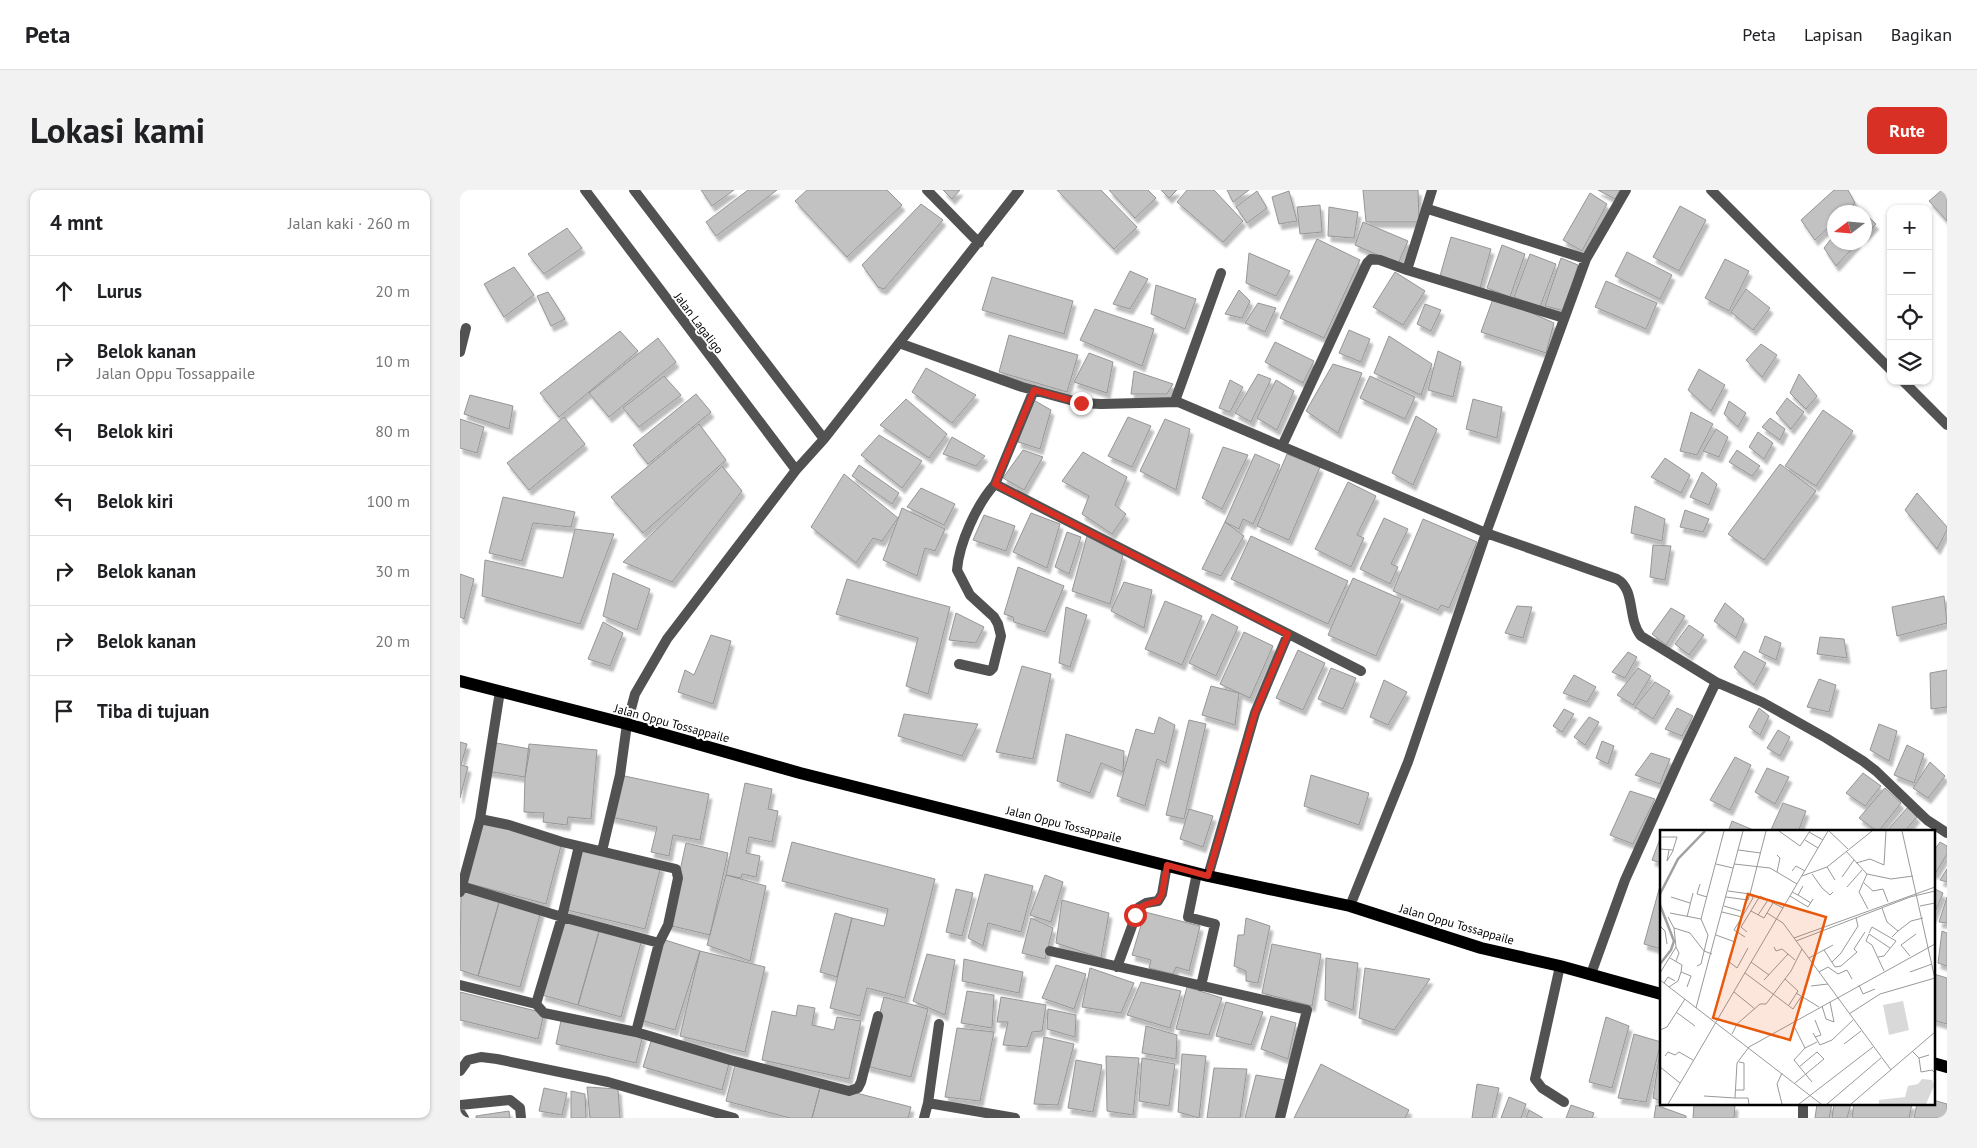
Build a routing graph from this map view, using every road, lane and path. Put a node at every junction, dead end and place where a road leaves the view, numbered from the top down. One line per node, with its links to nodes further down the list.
1 (585, 190): 24 (street, Jalan Lagaligo)
2 (634, 190): 22 (street)
3 (927, 190): 9 (street)
4 (1019, 190): 9 (street)
5 (1432, 190): 8 (street)
6 (1626, 190): 10 (street)
7 (1710, 190): 17 (street)
8 (1428, 209): 10 (street); 11 (street)
9 (978, 243): 15 (street)
10 (1586, 259): 13 (street)
11 (1407, 270): 13 (street); 23 (street)
12 (1221, 273): 20 (street)
13 (1564, 318): 26 (street)
14 (466, 328): 16 (street)
15 (899, 343): 19 (street); 22 (street)
16 (460, 352)
17 (1887, 366)
18 (1906, 385): 21 (street)
19 (1034, 390): 20 (street); 25 (street)
20 (1175, 401): 23 (street)
21 (1947, 425)
22 (824, 439): 24 (street)
23 (1282, 446): 26 (street)
24 (796, 470): 33 (street)
25 (995, 484): 27 (street); 28 (street)
26 (1486, 533): 31 (street); 41 (street)
27 (1288, 634): 29 (street); 39 (street)
28 (959, 664)
29 (1361, 671)
30 (460, 681): 32 (main road, Jalan Oppu Tossappaile)
31 (1716, 682): 35 (street); 47 (street)
32 (500, 691): 33 (main road, Jalan Oppu Tossappaile); 34 (street)
33 (627, 724): 37 (street); 38 (main road, Jalan Oppu Tossappaile)
34 (480, 820): 36 (street); 40 (street)
35 (1947, 833)
36 (579, 846): 37 (street); 42 (street)
37 (602, 851): 43 (street)
38 (1167, 865): 39 (main road, Jalan Oppu Tossappaile); 46 (street)
39 (1203, 874): 41 (main road, Jalan Oppu Tossappaile); 49 (street)
40 (462, 890): 42 (street)
41 (1350, 906): 45 (main road, Jalan Oppu Tossappaile)
42 (562, 917): 43 (street); 51 (street)
43 (659, 942): 54 (street)
44 (1050, 951): 46 (street)
45 (1560, 966): 47 (main road, Jalan Oppu Tossappaile); 58 (street)
46 (1118, 967): 49 (street)
47 (1590, 974): 50 (main road, Jalan Oppu Tossappaile)
48 (460, 984): 51 (street)
49 (1201, 986): 67 (street)
50 (1660, 994)
51 (536, 1004): 54 (street)
52 (878, 1016): 54 (street)
53 (938, 1024): 59 (street)
54 (636, 1032)
55 (1934, 1064): 56 (main road)
56 (1947, 1067)
57 (460, 1071): 64 (street)
58 (1564, 1102)
59 (928, 1103): 65 (street); 66 (street)
60 (460, 1106): 63 (street)
61 (460, 1112): 62 (street)
62 (464, 1118)
63 (521, 1118)
64 (735, 1118)
65 (924, 1118)
66 (1015, 1118)
67 (1280, 1118)

